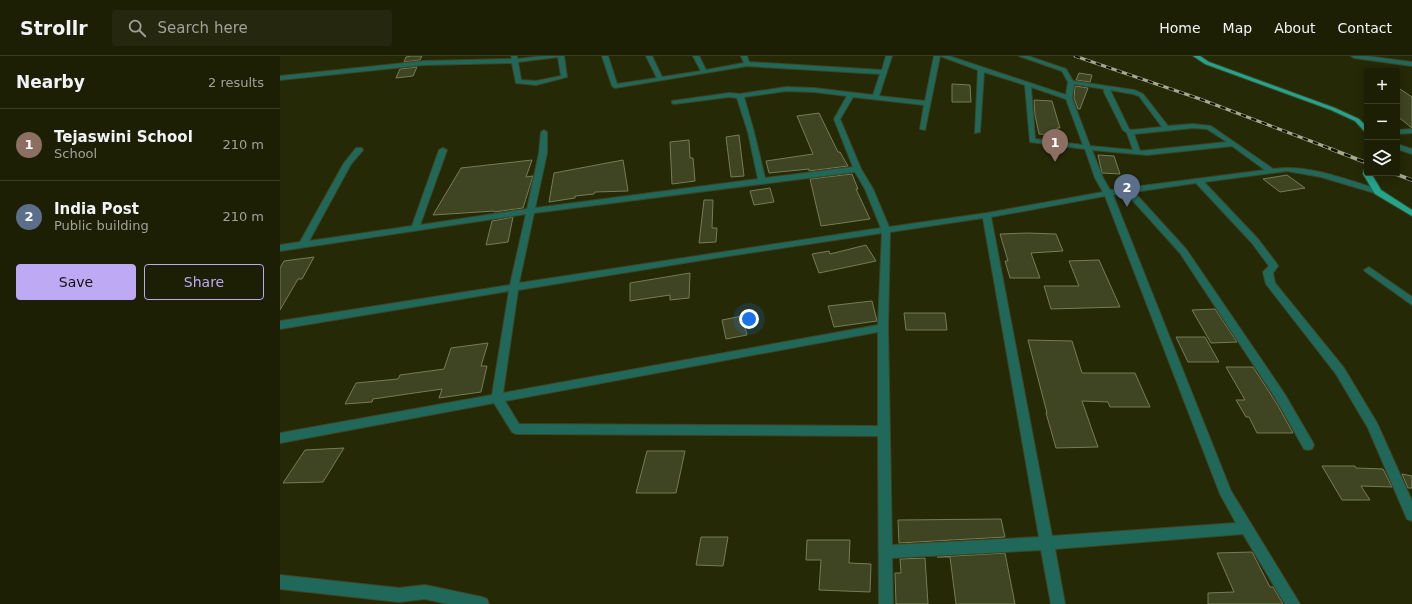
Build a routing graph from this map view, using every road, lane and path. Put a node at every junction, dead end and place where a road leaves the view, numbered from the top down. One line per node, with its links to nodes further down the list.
1 (557, 56): 13 (street)
2 (562, 56): 13 (street)
3 (605, 56): 20 (street)
4 (649, 56): 20 (street)
5 (696, 56): 17 (street)
6 (744, 56): 14 (street)
7 (889, 56): 18 (street)
8 (937, 56): 29 (street)
9 (943, 56): 16 (street)
10 (1022, 56): 21 (street)
11 (1196, 56): 31 (main road)
12 (1354, 56): 15 (street)
13 (514, 59): 19 (street)
14 (747, 64): 17 (street); 18 (street)
15 (1412, 64)
16 (981, 69): 22 (street); 35 (street)
17 (704, 71): 20 (street)
18 (884, 72): 26 (street)
19 (280, 78)
20 (660, 78)
21 (1071, 82): 23 (street); 27 (street)
22 (1028, 85): 27 (street); 40 (street)
23 (1107, 89): 30 (street); 36 (street)
24 (851, 95): 25 (street); 26 (street); 45 (street)
25 (740, 96): 28 (street); 48 (street)
26 (876, 97): 29 (street)
27 (1069, 98): 40 (street)
28 (674, 102)
29 (928, 103): 32 (street)
30 (1166, 128): 36 (street); 38 (street)
31 (1364, 128)
32 (923, 129)
33 (1412, 130): 37 (street)
34 (544, 132): 53 (street)
35 (977, 132)
36 (1130, 132): 43 (street)
37 (1400, 132)
38 (1232, 144): 43 (street); 46 (street)
39 (1400, 147): 44 (street)
40 (1087, 148): 43 (street); 52 (street)
41 (359, 150): 58 (street)
42 (443, 150): 56 (street)
43 (1137, 152)
44 (1412, 152)
45 (857, 169): 48 (street); 57 (street)
46 (1272, 171): 49 (street); 51 (street)
47 (1369, 176): 51 (main road)
48 (762, 181): 53 (street)
49 (1199, 182): 50 (street); 69 (street)
50 (1129, 191): 52 (street); 68 (street)
51 (1378, 192): 54 (main road)
52 (1108, 194): 55 (street); 70 (street)
53 (529, 211): 56 (street); 61 (street)
54 (1412, 214)
55 (987, 215): 57 (street); 71 (street)
56 (415, 228): 58 (street)
57 (886, 229): 61 (street); 64 (street)
58 (303, 244): 59 (street)
59 (280, 248)
60 (1369, 270): 62 (street)
61 (514, 287): 63 (street); 65 (street)
62 (1412, 302)
63 (280, 324)
64 (883, 328): 65 (street); 66 (street)
65 (497, 399): 66 (street); 67 (street)
66 (884, 431): 72 (street)
67 (280, 438)
68 (1308, 445)
69 (1412, 515)
70 (1247, 528): 71 (street); 77 (street)
71 (1046, 543): 72 (street); 76 (street)
72 (885, 552): 75 (street)
73 (280, 582): 74 (street)
74 (482, 604)
75 (886, 604)
76 (1058, 604)
77 (1293, 604)

